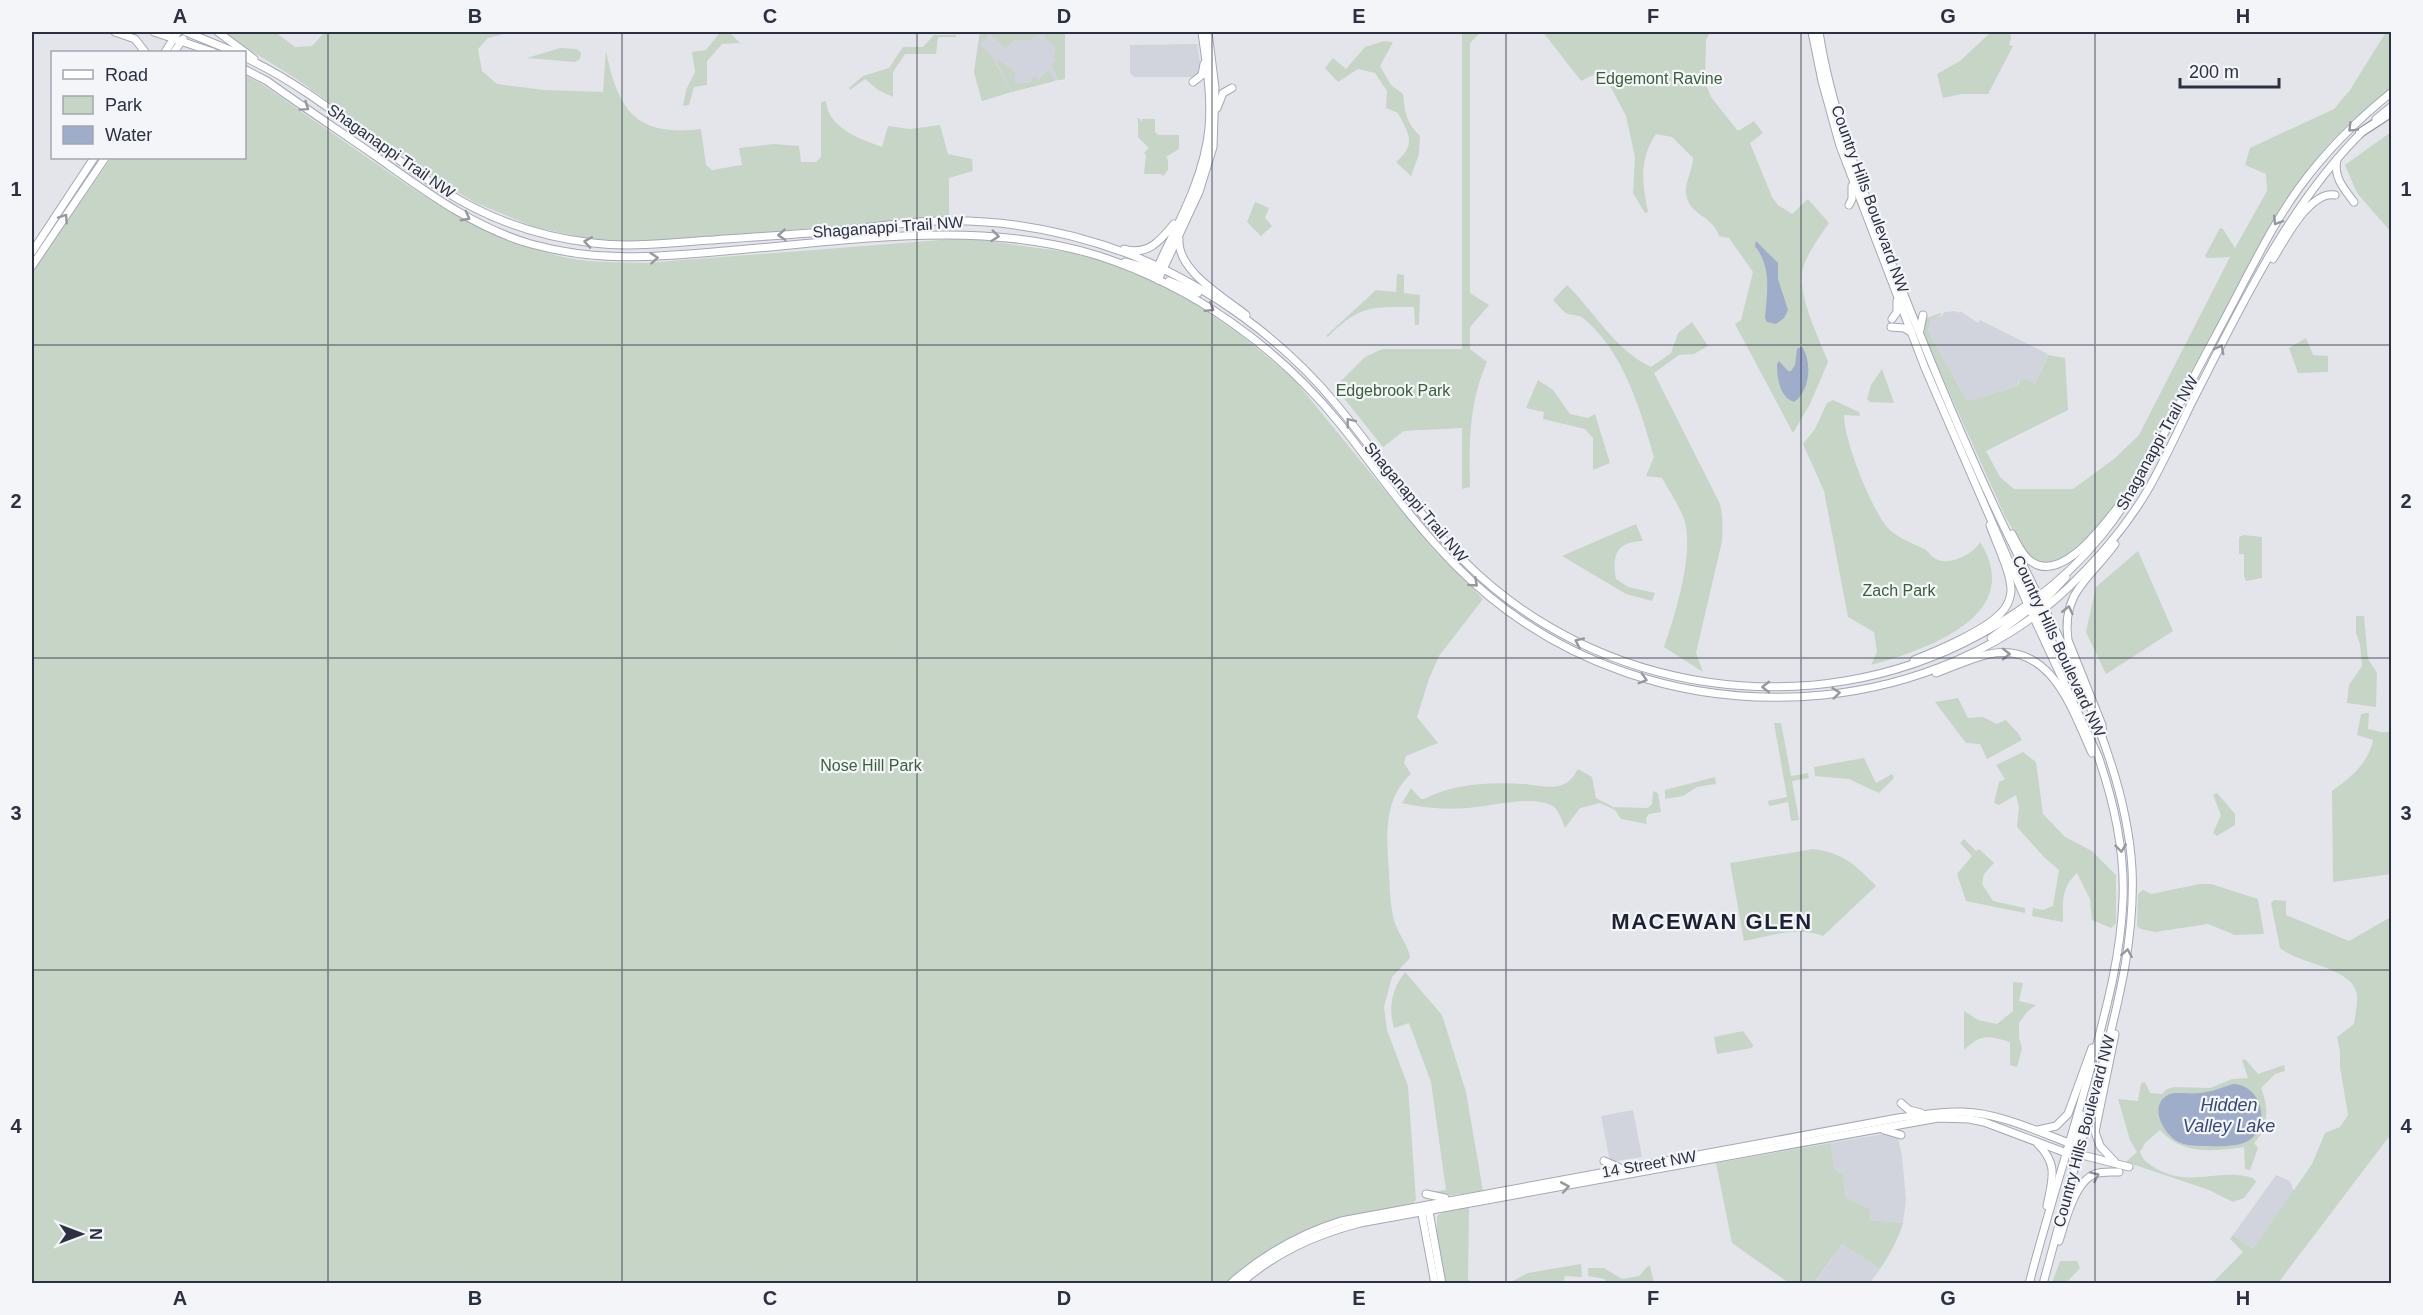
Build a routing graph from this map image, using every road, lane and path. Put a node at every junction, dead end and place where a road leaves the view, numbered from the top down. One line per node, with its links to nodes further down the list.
1 (115, 32): 10 (main road)
2 (154, 32): 9 (main road)
3 (187, 32): 9 (main road); 14 (main road)
4 (218, 32): 15 (main road)
5 (1202, 32): 18 (main road)
6 (1208, 32): 26 (main road)
7 (1812, 32): 31 (main road, Country Hills Boulevard NW)
8 (1819, 32): 46 (main road, Country Hills Boulevard NW)
9 (178, 36): 11 (main road); 12 (main road); 13 (main road)
10 (143, 51)
11 (166, 51)
12 (174, 51)
13 (211, 51)
14 (233, 51)
15 (245, 51)
16 (246, 52): 19 (main road)
17 (246, 58): 19 (main road, Shaganappi Trail NW)
18 (1206, 59): 21 (main road); 35 (main road)
19 (258, 63): 37 (main road, Shaganappi Trail NW, one-way to 19)
20 (246, 71): 40 (main road, Shaganappi Trail NW, one-way to 40)
21 (1193, 82)
22 (1232, 88): 26 (main road)
23 (2391, 92): 47 (main road, Shaganappi Trail NW, one-way to 47)
24 (2391, 106): 27 (main road, Shaganappi Trail NW)
25 (2391, 112): 27 (highway)
26 (1216, 114): 36 (main road)
27 (2360, 134): 28 (main road, Shaganappi Trail NW)
28 (2338, 157): 33 (main road); 41 (main road, Shaganappi Trail NW)
29 (93, 159): 38 (main road)
30 (104, 159): 39 (main road, one-way to 30)
31 (1850, 175): 34 (main road); 42 (main road, Country Hills Boulevard NW)
32 (2335, 195): 41 (main road)
33 (2354, 202)
34 (1849, 205)
35 (1181, 215): 37 (main road); 40 (main road)
36 (1183, 225): 40 (main road); 44 (main road)
37 (1090, 242): 40 (main road, Shaganappi Trail NW)
38 (32, 252)
39 (32, 266)
40 (1158, 274): 44 (main road, Shaganappi Trail NW); 53 (main road, Shaganappi Trail NW, one-way to 53)
41 (2253, 288): 49 (main road, Shaganappi Trail NW, one-way to 41)
42 (1897, 295): 45 (main road, Country Hills Boulevard NW); 45 (main road)
43 (1923, 315): 46 (main road)
44 (1258, 328): 52 (main road, Shaganappi Trail NW, one-way to 44)
45 (1912, 332): 48 (main road, Country Hills Boulevard NW)
46 (1920, 336): 50 (main road, Country Hills Boulevard NW)
47 (2147, 468): 50 (main road); 51 (main road, Shaganappi Trail NW)
48 (1979, 491): 51 (main road, Country Hills Boulevard NW); 52 (main road)
49 (2145, 495): 51 (main road, Shaganappi Trail NW); 54 (main road, one-way to 49)
50 (2002, 524): 51 (main road, Country Hills Boulevard NW)
51 (2036, 606): 52 (main road, Shaganappi Trail NW); 53 (main road, Shaganappi Trail NW); 54 (main road, Country Hills Boulevard NW); 55 (main road, Country Hills Boulevard NW)
52 (1866, 677)
53 (1889, 683): 55 (main road, one-way to 55)
54 (2105, 746): 56 (main road, Country Hills Boulevard NW, one-way to 54)
55 (2109, 791): 57 (main road, Country Hills Boulevard NW, one-way to 57)
56 (2116, 1010): 65 (main road, Country Hills Boulevard NW); 67 (main road)
57 (2100, 1035): 62 (main road); 65 (main road, Country Hills Boulevard NW)
58 (1901, 1103): 59 (main road)
59 (1926, 1114): 62 (main road, 14 Street NW); 69 (main road, 14 Street NW)
60 (1984, 1122): 61 (main road, 14 Street NW); 64 (main road, 14 Street NW); 65 (main road)
61 (1878, 1129): 63 (main road); 73 (main road, 14 Street NW, one-way to 61)
62 (2035, 1131): 65 (main road, 14 Street NW)
63 (1901, 1135)
64 (2035, 1141): 65 (main road, 14 Street NW); 77 (main road)
65 (2073, 1150): 68 (main road); 77 (main road, Country Hills Boulevard NW); 83 (main road)
66 (1604, 1161): 69 (main road)
67 (2114, 1161)
68 (2129, 1167)
69 (1624, 1169): 72 (main road, 14 Street NW)
70 (2119, 1172): 83 (main road, one-way to 70)
71 (1426, 1194): 72 (main road)
72 (1450, 1200): 74 (main road, 14 Street NW)
73 (1446, 1207): 74 (main road, 14 Street NW); 76 (main road)
74 (1424, 1208): 75 (main road, 14 Street NW); 76 (main road); 78 (main road, 14 Street NW)
75 (1402, 1215): 76 (main road); 79 (main road, 14 Street NW)
76 (1428, 1225): 80 (main road); 81 (main road)
77 (2038, 1250): 82 (main road, Country Hills Boulevard NW)
78 (1230, 1284)
79 (1240, 1284)
80 (1435, 1284)
81 (1442, 1284)
82 (2029, 1284)
83 (2043, 1284)

